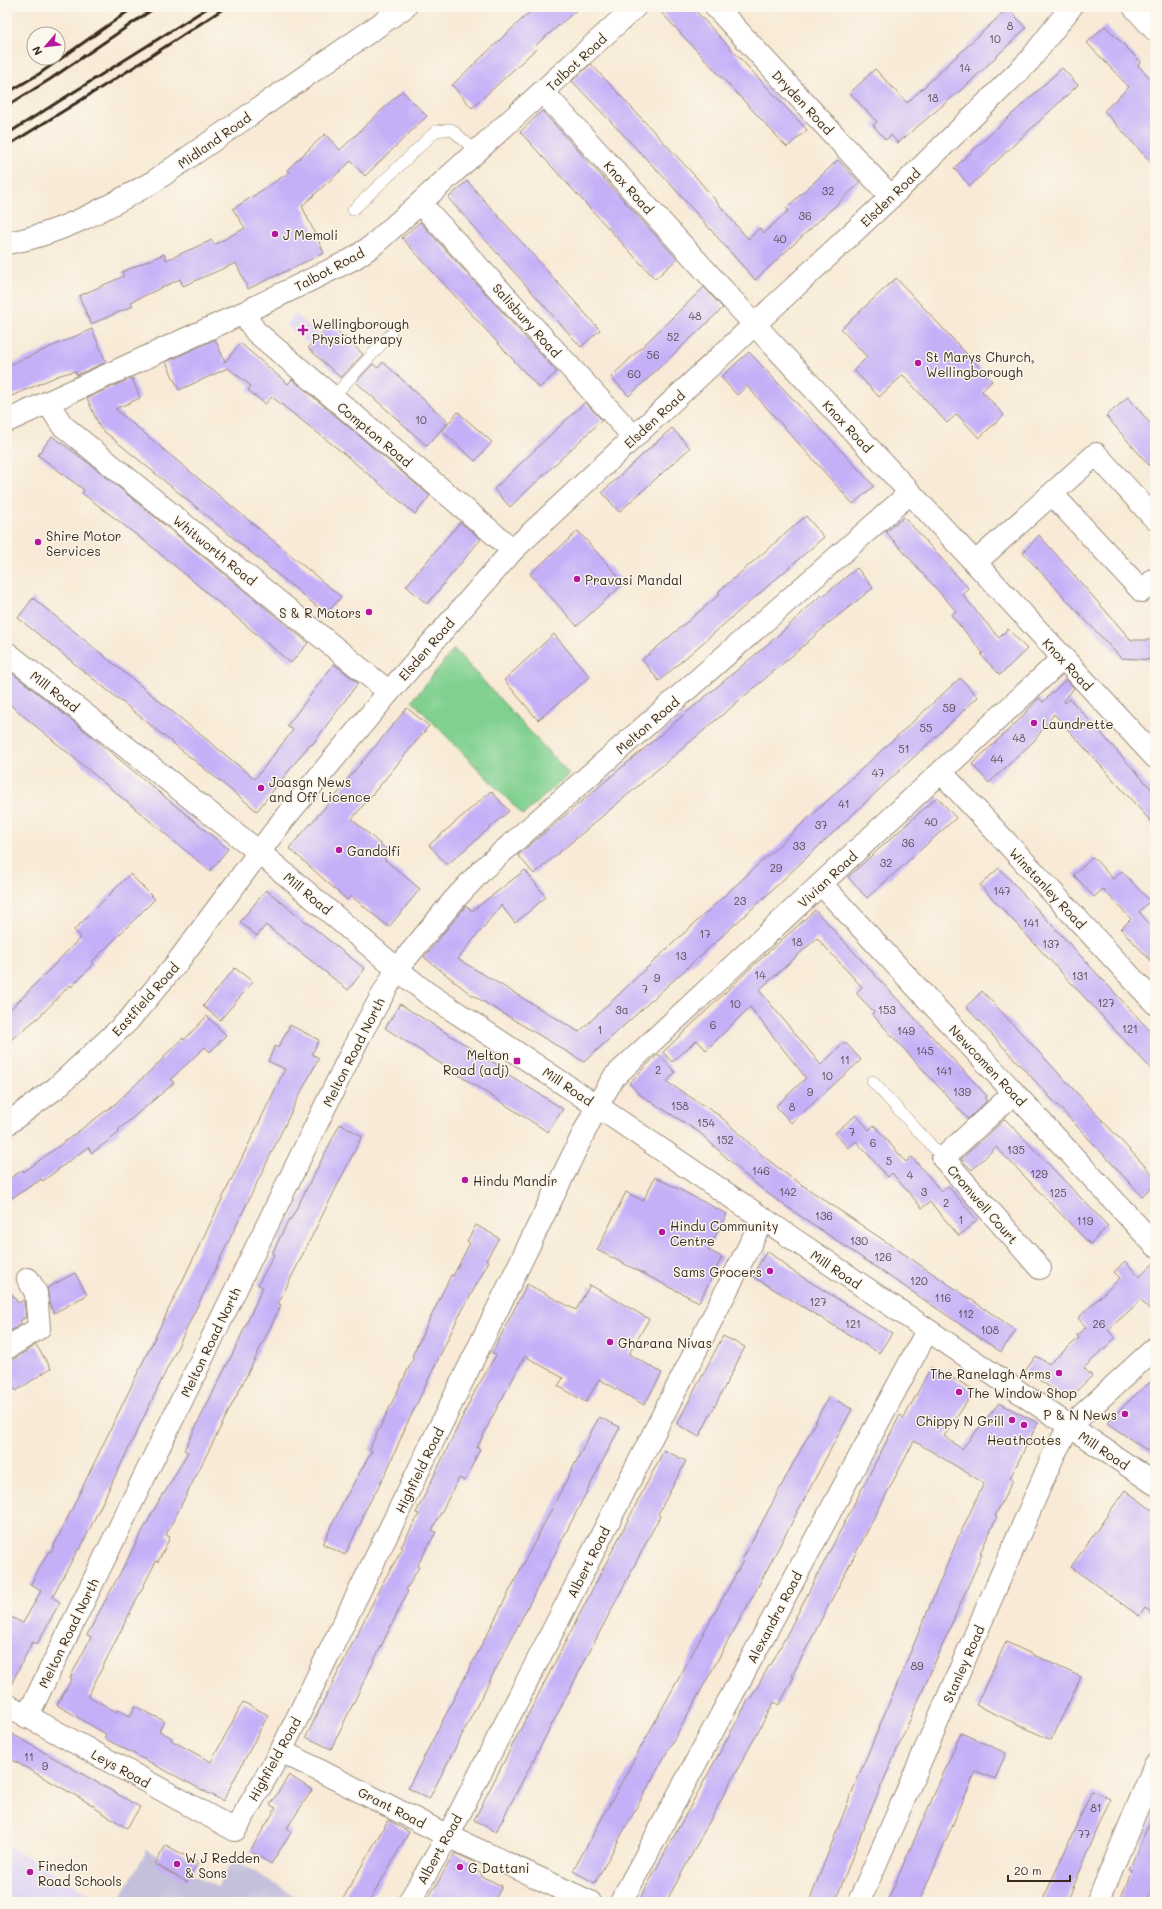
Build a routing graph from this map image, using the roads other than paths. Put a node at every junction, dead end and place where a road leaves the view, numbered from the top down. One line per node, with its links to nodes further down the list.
1 (405, 7): 12 (street, Midland Road)
2 (634, 7): 7 (street, Talbot Road)
3 (716, 7): 9 (street, Dryden Road)
4 (1071, 7): 9 (street, Elsden Road)
5 (1134, 7): 6 (street)
6 (1155, 30)
7 (544, 92): 8 (street, Talbot Road); 14 (street, Knox Road)
8 (477, 152): 10 (street, Talbot Road); 11 (lane)
9 (891, 197): 14 (street, Elsden Road)
10 (420, 203): 13 (street, Talbot Road); 19 (street, Salisbury Road)
11 (353, 210)
12 (7, 243)
13 (243, 313): 16 (street, Compton Road); 17 (street, Talbot Road)
14 (754, 324): 19 (street, Elsden Road); 20 (street, Knox Road)
15 (391, 334): 16 (lane)
16 (333, 398): 23 (street, Compton Road)
17 (48, 404): 18 (street, Talbot Road); 28 (street, Whitworth Road)
18 (7, 421)
19 (634, 437): 23 (street, Elsden Road)
20 (910, 493): 24 (street, Knox Road); 33 (street, Melton Road)
21 (1052, 494): 22 (street); 24 (street); 25 (street)
22 (1155, 519)
23 (513, 550): 28 (street, Elsden Road)
24 (975, 563): 27 (street, Knox Road)
25 (1155, 579)
26 (7, 653): 31 (street, Mill Road)
27 (1063, 658): 29 (street, Knox Road); 30 (street, Vivian Road)
28 (389, 692): 31 (street, Elsden Road)
29 (1155, 757)
30 (941, 772): 32 (street, Vivian Road); 34 (street, Winstanley Road)
31 (259, 852): 33 (street, Mill Road); 38 (street, Eastfield Road)
32 (822, 885): 36 (street, Newcomen Road); 37 (street, Vivian Road)
33 (396, 969): 37 (street, Mill Road); 50 (street, Melton Road North)
34 (1155, 1003)
35 (872, 1081): 39 (lane)
36 (1014, 1093): 39 (street, Cromwell Court); 41 (street, Newcomen Road)
37 (597, 1106): 40 (street, Mill Road); 51 (street, Highfield Road)
38 (7, 1124)
39 (943, 1158): 42 (street, Cromwell Court)
40 (763, 1219): 44 (street, Mill Road); 54 (street, Albert Road)
41 (1155, 1245)
42 (1040, 1268)
43 (28, 1279): 45 (street)
44 (927, 1331): 47 (street, Mill Road); 57 (street, Alexandra Road)
45 (7, 1348)
46 (1155, 1348): 47 (street, Stanley Road)
47 (1069, 1427): 48 (street, Mill Road); 58 (street, Stanley Road)
48 (1155, 1484)
49 (7, 1705): 50 (street, Leys Road)
50 (27, 1717): 53 (street, Leys Road)
51 (281, 1751): 53 (street, Highfield Road); 54 (street, Grant Road)
52 (1155, 1765): 59 (street)
53 (235, 1830)
54 (448, 1836): 55 (street, Albert Road); 56 (street, Grant Road)
55 (409, 1902)
56 (590, 1902)
57 (621, 1902)
58 (858, 1902)
59 (1098, 1902)

